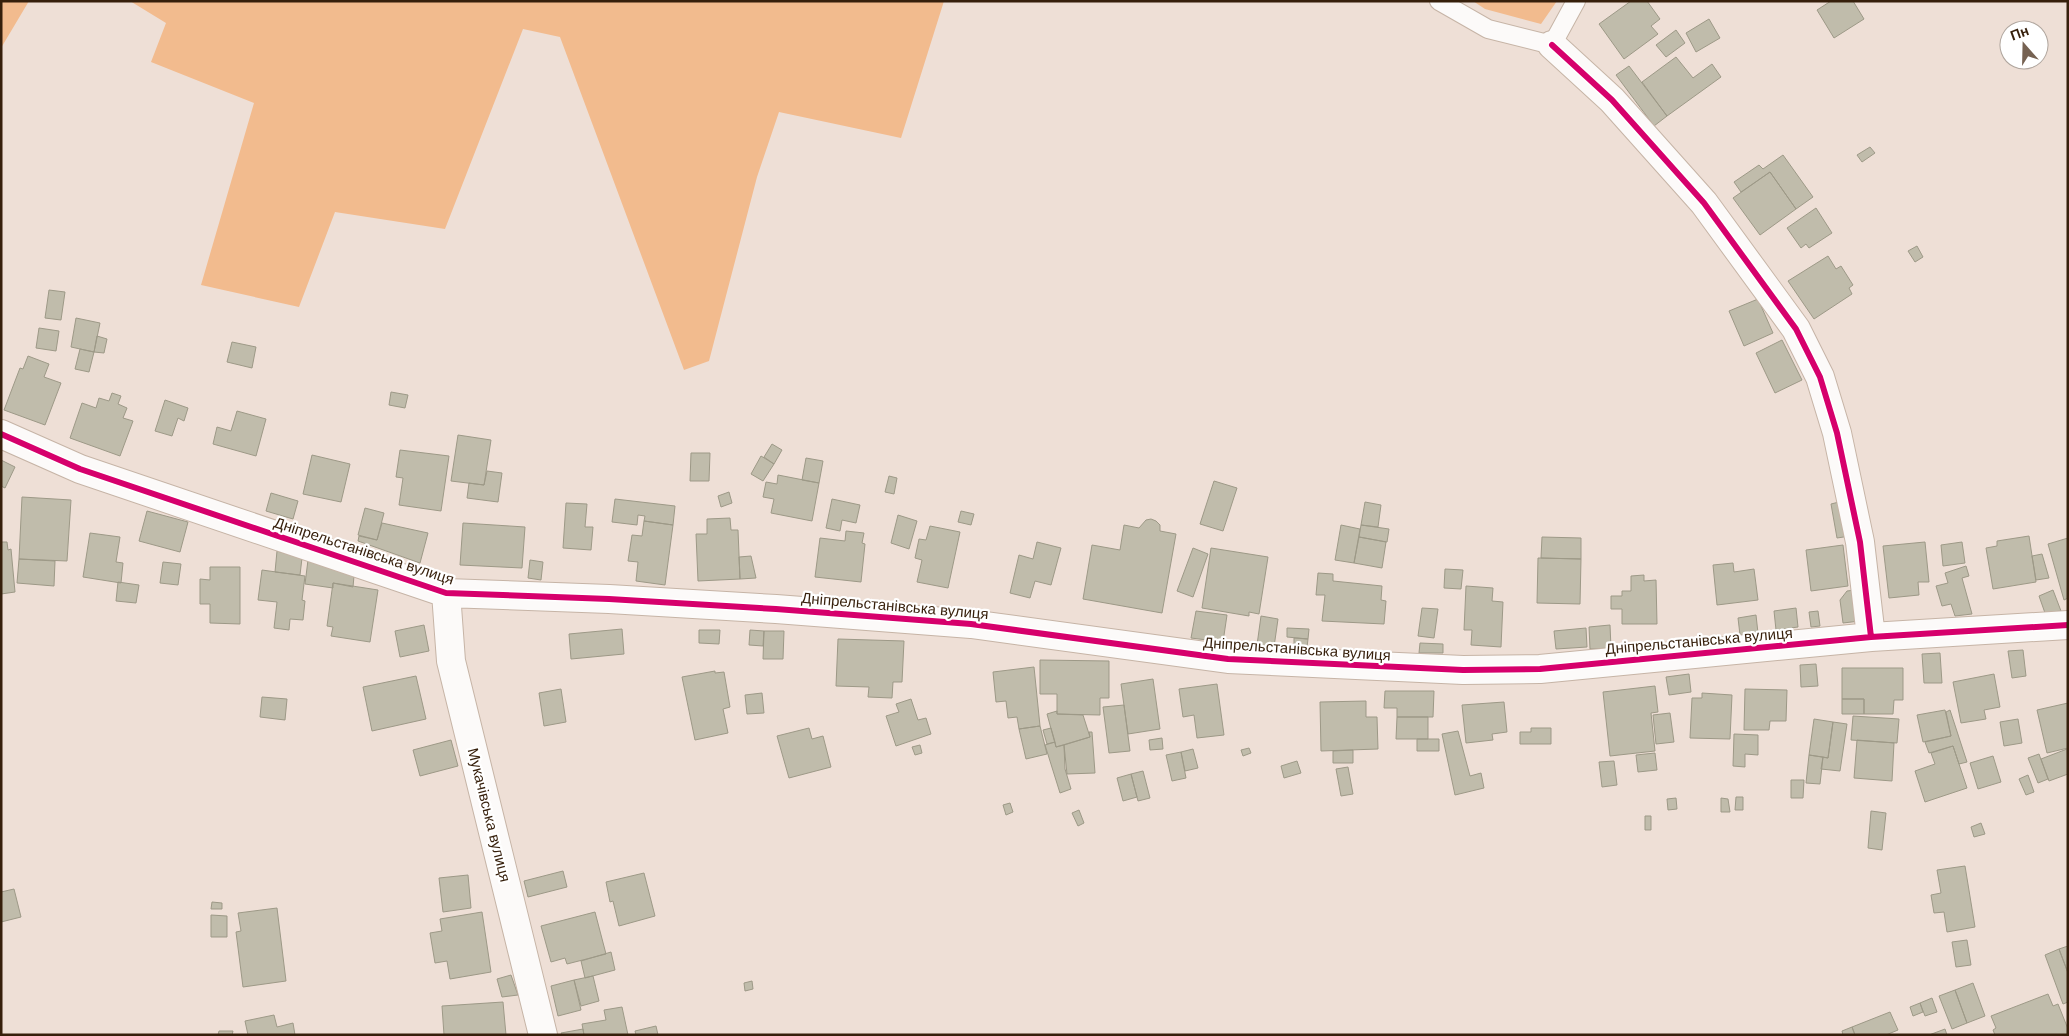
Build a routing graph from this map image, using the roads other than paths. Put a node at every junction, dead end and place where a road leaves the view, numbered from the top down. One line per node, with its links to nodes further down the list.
1 (1439, 1): 3 (lane)
2 (1576, 1): 3 (lane)
3 (1552, 45): 7 (street)
4 (1, 434): 5 (street, Дніпрельстанівська вулиця)
5 (446, 593): 7 (street, Дніпрельстанівська вулиця); 8 (street, Мукачівська вулиця)
6 (2068, 625): 7 (street, Дніпрельстанівська вулиця)
7 (1871, 637)
8 (544, 1035)

